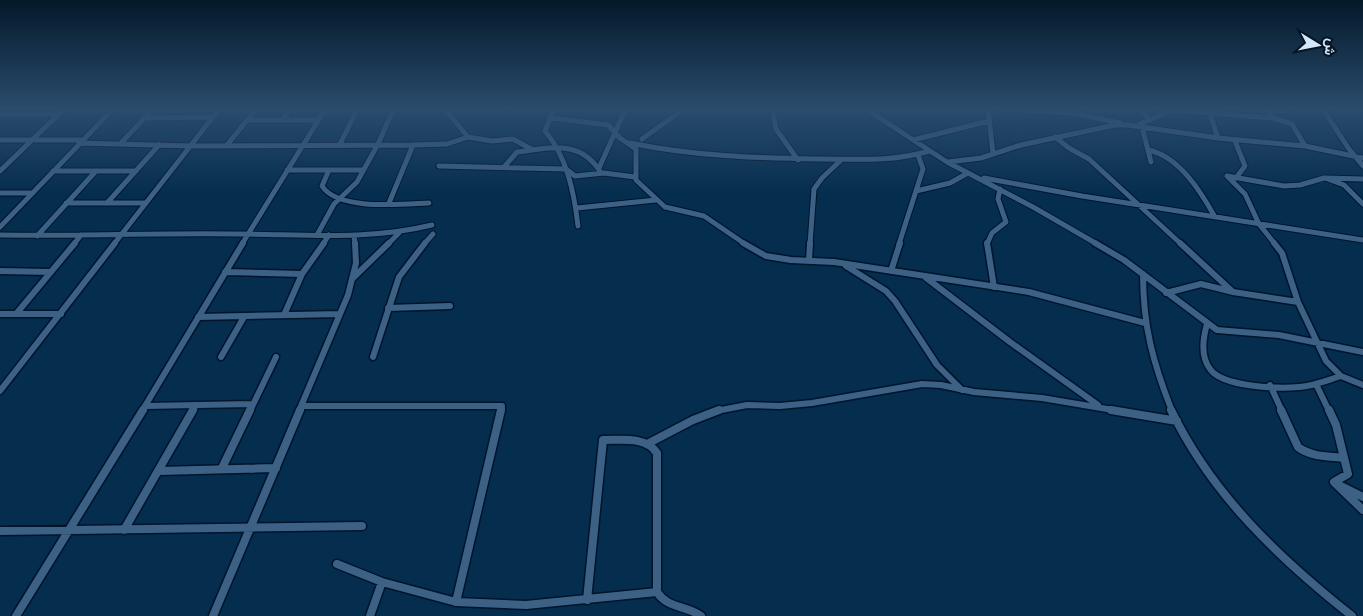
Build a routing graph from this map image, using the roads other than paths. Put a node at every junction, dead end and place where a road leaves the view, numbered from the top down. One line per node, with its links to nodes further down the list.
1 (35, 137): 25 (street)
2 (85, 137): 28 (street)
3 (127, 137): 30 (street)
4 (198, 137): 38 (street)
5 (233, 137): 36 (street)
6 (308, 137): 32 (street)
7 (344, 137): 33 (street)
8 (381, 137): 34 (street)
9 (468, 137): 37 (street); 42 (street)
10 (551, 137): 40 (street)
11 (613, 137): 59 (street)
12 (619, 137): 31 (street)
13 (646, 137): 26 (street)
14 (780, 137): 47 (street)
15 (908, 137): 27 (street)
16 (926, 137): 27 (street)
17 (991, 137): 44 (street)
18 (1055, 137): 44 (street); 80 (street)
19 (1145, 137): 41 (street)
20 (1209, 137): 23 (street)
21 (1300, 137): 39 (street)
22 (1341, 137): 46 (street)
23 (1218, 138): 29 (street)
24 (0, 140): 25 (street)
25 (32, 140): 28 (street); 55 (street)
26 (642, 140)
27 (913, 140): 43 (street)
28 (81, 141): 30 (street); 60 (street)
29 (1235, 141): 39 (street); 66 (street)
30 (121, 143): 35 (street)
31 (629, 143): 47 (street); 65 (street)
32 (303, 144): 33 (street); 36 (street); 56 (street)
33 (340, 144): 34 (street)
34 (378, 144): 37 (street); 58 (street)
35 (160, 145): 38 (street); 62 (street)
36 (226, 145): 38 (street)
37 (413, 145): 78 (street)
38 (192, 146): 77 (street)
39 (1305, 146): 46 (street)
40 (557, 147): 42 (street); 54 (street); 59 (street)
41 (1148, 150): 50 (street); 83 (street)
42 (534, 151): 52 (street)
43 (929, 151): 45 (street); 49 (street)
44 (993, 154): 49 (street)
45 (918, 155): 48 (street); 70 (street)
46 (1360, 158): 53 (street)
47 (798, 160): 48 (street)
48 (841, 160): 99 (street)
49 (947, 162): 63 (street)
50 (1151, 162)
51 (439, 166): 52 (street)
52 (505, 166): 54 (street)
53 (1363, 166)
54 (566, 169): 59 (street); 82 (street)
55 (1, 170)
56 (287, 170): 57 (street); 90 (street)
57 (329, 170): 58 (street); 73 (street)
58 (364, 170): 73 (street)
59 (600, 170): 65 (street)
60 (53, 171): 61 (street); 72 (street)
61 (96, 171): 62 (street); 75 (street)
62 (136, 171): 76 (street)
63 (968, 173): 64 (street); 70 (street)
64 (975, 176): 69 (street); 80 (street)
65 (635, 177): 74 (street)
66 (1236, 178): 67 (street); 84 (street)
67 (1324, 178): 68 (street); 81 (street)
68 (1363, 179)
69 (1000, 189): 106 (street); 109 (street)
70 (916, 191): 101 (street)
71 (0, 193): 72 (street)
72 (31, 193): 85 (street)
73 (338, 200): 78 (street); 94 (street)
74 (656, 200): 82 (street); 99 (street)
75 (66, 203): 76 (street); 96 (street)
76 (107, 203): 77 (street)
77 (146, 203): 89 (street)
78 (389, 203): 79 (street)
79 (430, 203)
80 (1136, 203): 83 (street); 110 (street)
81 (1363, 204)
82 (577, 208): 87 (street)
83 (1215, 217): 84 (street)
84 (1259, 224): 98 (street); 112 (street)
85 (1, 225)
86 (432, 225): 88 (street)
87 (578, 226)
88 (398, 233): 95 (street); 108 (street)
89 (123, 234): 90 (street); 93 (street); 117 (street)
90 (247, 234): 94 (street); 103 (street)
91 (433, 234): 114 (street)
92 (0, 235): 96 (street)
93 (81, 235): 96 (street); 102 (street)
94 (317, 235): 97 (street)
95 (354, 235): 97 (street); 108 (street)
96 (37, 236)
97 (329, 236): 105 (street)
98 (1363, 240)
99 (809, 261): 100 (street)
100 (843, 264): 101 (street); 134 (street)
101 (891, 271): 107 (street)
102 (51, 272): 104 (street); 116 (street)
103 (224, 272): 105 (street); 120 (street)
104 (1, 273)
105 (302, 274): 119 (street)
106 (1143, 274): 111 (street); 122 (street)
107 (924, 276): 109 (street); 139 (street)
108 (353, 278): 118 (street)
109 (994, 286): 122 (street)
110 (1234, 292): 111 (street); 112 (street)
111 (1166, 293): 123 (street)
112 (1298, 302): 124 (street)
113 (450, 306): 114 (street)
114 (388, 308): 128 (street)
115 (0, 314): 116 (street)
116 (16, 314): 117 (street)
117 (60, 314): 133 (street)
118 (340, 314): 119 (street); 138 (street)
119 (284, 315): 121 (street)
120 (198, 317): 121 (street); 137 (street)
121 (244, 317): 126 (street)
122 (1145, 323): 140 (street)
123 (1207, 324): 124 (street); 131 (street)
124 (1315, 341): 125 (street); 129 (street)
125 (1363, 352)
126 (221, 357)
127 (276, 357): 135 (street)
128 (373, 357)
129 (1341, 376): 130 (street); 132 (street)
130 (1316, 384): 131 (street); 142 (street)
131 (1270, 385): 142 (street)
132 (1363, 385)
133 (0, 391)
134 (963, 391): 139 (street); 141 (street)
135 (252, 404): 136 (street); 143 (street)
136 (196, 405): 137 (street); 145 (street)
137 (145, 406): 151 (street)
138 (302, 406): 144 (street); 158 (street)
139 (1101, 407): 140 (street)
140 (1177, 421): 163 (street)
141 (649, 443): 156 (street); 157 (street)
142 (1344, 458): 146 (street)
143 (222, 468): 144 (street); 145 (street)
144 (276, 468): 150 (street)
145 (160, 471): 152 (street)
146 (1334, 482): 147 (street); 148 (street)
147 (1363, 498)
148 (1363, 510)
149 (362, 526): 150 (street)
150 (250, 529): 152 (street); 160 (street)
151 (70, 530): 152 (street); 153 (street); 159 (street)
152 (124, 530)
153 (0, 531)
154 (337, 564): 155 (street)
155 (382, 582): 158 (street); 161 (street)
156 (657, 592): 157 (street); 162 (street)
157 (588, 600): 158 (street)
158 (456, 602)
159 (16, 616)
160 (213, 616)
161 (370, 616)
162 (701, 616)
163 (1352, 616)

